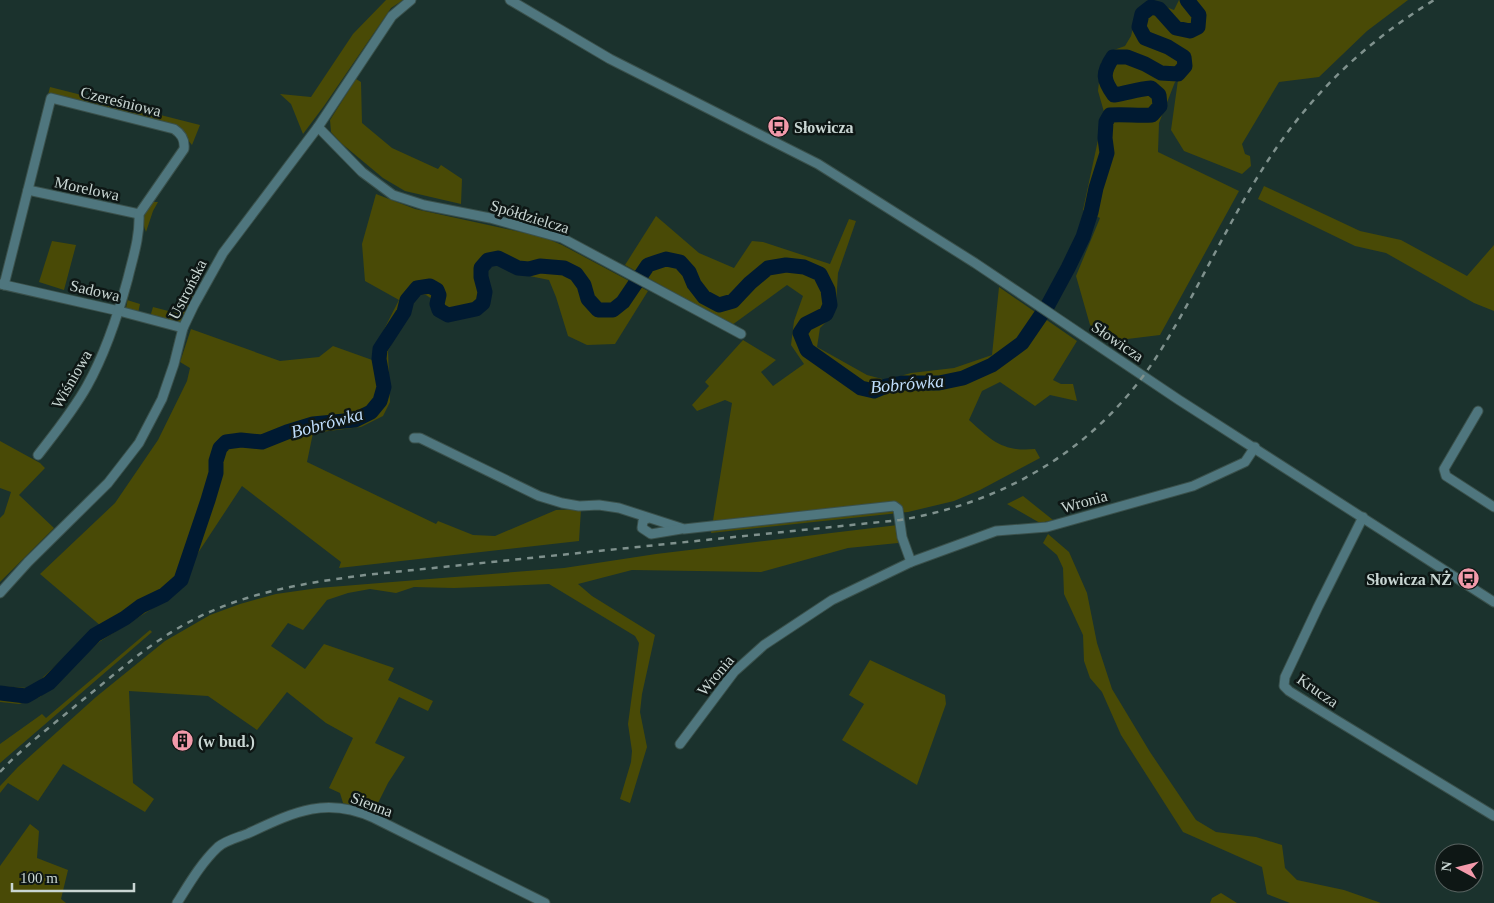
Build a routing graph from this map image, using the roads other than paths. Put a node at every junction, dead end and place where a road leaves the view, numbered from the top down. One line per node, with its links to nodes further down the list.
1 (411, 0): 3 (street, Ustrońska)
2 (510, 0): 12 (street, Słowicza)
3 (318, 127): 8 (street, Ustrońska); 9 (street, Spółdzielcza)
4 (28, 190): 5 (street, Morelowa); 5 (street, Czereśniowa); 6 (street, Czereśniowa)
5 (139, 214): 7 (street)
6 (2, 284): 7 (street, Sadowa)
7 (119, 311): 8 (street, Sadowa); 13 (street, Wiśniowa)
8 (183, 328): 19 (street, Ustrońska)
9 (741, 334)
10 (1478, 411): 14 (street)
11 (414, 438): 16 (street)
12 (1255, 447): 15 (street, Słowicza); 18 (street, Wronia)
13 (38, 455)
14 (1494, 507)
15 (1363, 517): 20 (street, Słowicza); 22 (street, Krucza)
16 (648, 518): 17 (street); 17 (street)
17 (684, 529): 18 (street)
18 (911, 562): 21 (street, Wronia)
19 (0, 593)
20 (1493, 598)
21 (680, 744)
22 (1494, 816)
23 (177, 903): 24 (street, Sienna)
24 (545, 903)

